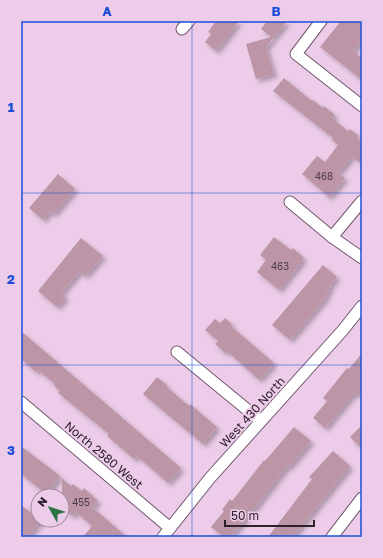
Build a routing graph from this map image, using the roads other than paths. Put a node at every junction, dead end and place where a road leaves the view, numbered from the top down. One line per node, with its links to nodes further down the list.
1 (321, 21): 2 (street)
2 (362, 106)
3 (362, 201): 5 (street)
4 (290, 202): 5 (street)
5 (332, 237): 6 (street)
6 (362, 258)
7 (362, 306): 10 (street, West 430 North)
8 (178, 352): 10 (street)
9 (21, 402): 12 (street, North 2580 West)
10 (261, 421): 12 (street, West 430 North)
11 (362, 498): 14 (street)
12 (170, 528): 13 (street, West 430 North)
13 (163, 537)
14 (332, 537)

